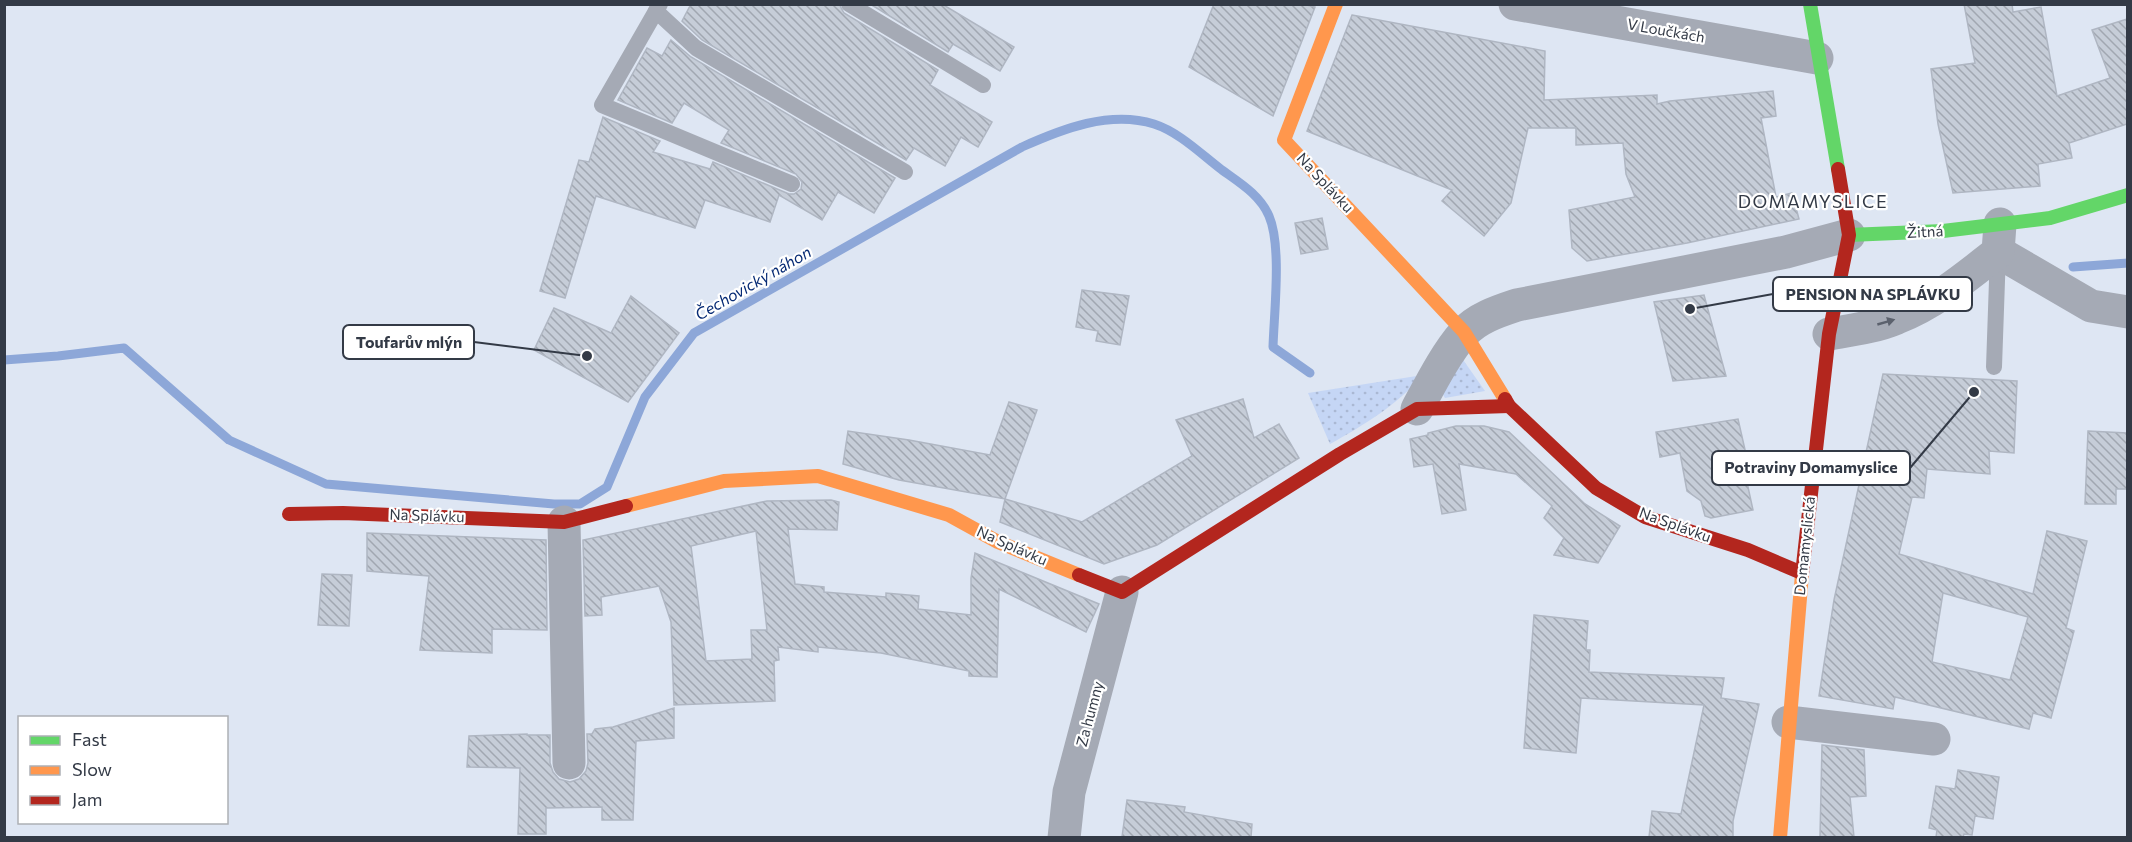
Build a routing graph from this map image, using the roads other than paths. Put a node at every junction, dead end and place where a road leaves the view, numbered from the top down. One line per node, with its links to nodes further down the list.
1 (849, 4): 7 (lane)
2 (1336, 4): 14 (street, Na Splávku)
3 (1515, 4): 6 (street, V Loučkách)
4 (1810, 4): 6 (street, Domamyslická)
5 (658, 8): 8 (lane); 9 (lane)
6 (1817, 58): 11 (street, Domamyslická)
7 (983, 85)
8 (905, 172)
9 (792, 184)
10 (2127, 195): 12 (street, Žitná)
11 (1849, 235): 12 (street, Žitná); 14 (street); 15 (street, Domamyslická)
12 (1999, 238): 13 (street); 15 (street, one-way to 12); 16 (lane)
13 (2127, 312)
14 (1464, 332): 17 (street, Na Splávku); 18 (street)
15 (1829, 334): 21 (street, Domamyslická)
16 (1994, 367)
17 (1509, 406): 18 (street); 21 (street, Na Splávku)
18 (1417, 409): 22 (street)
19 (289, 514): 20 (street, Na Splávku)
20 (564, 522): 22 (street, Na Splávku); 25 (street)
21 (1802, 573): 23 (street, Domamyslická)
22 (1122, 592): 26 (street, Za humny)
23 (1788, 722): 24 (street); 27 (street, Domamyslická)
24 (1934, 739)
25 (569, 763)
26 (1064, 837)
27 (1780, 837)

